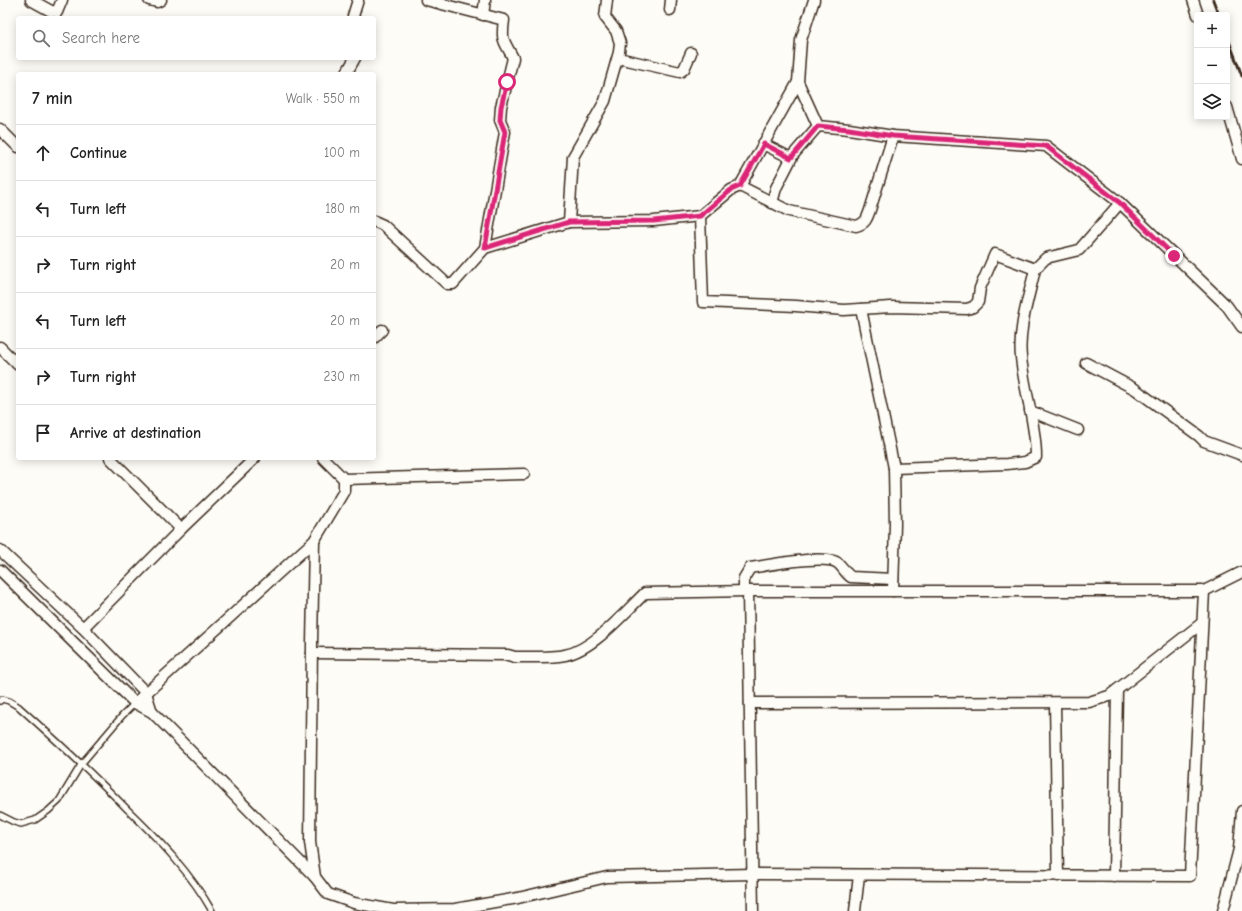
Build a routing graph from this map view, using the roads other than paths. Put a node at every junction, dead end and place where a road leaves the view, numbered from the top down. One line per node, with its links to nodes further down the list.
1 (31, 0): 2 (street)
2 (62, 0)
3 (149, 0): 4 (street)
4 (161, 0)
5 (358, 0): 13 (street)
6 (426, 0): 12 (street)
7 (485, 0): 12 (street)
8 (607, 0): 15 (street)
9 (814, 0): 18 (street)
10 (1193, 0): 11 (street)
11 (1197, 12)
12 (483, 15): 33 (street)
13 (353, 16)
14 (691, 53): 15 (street)
15 (618, 58): 32 (street)
16 (354, 60): 17 (street)
17 (347, 72)
18 (798, 82): 20 (street); 23 (street)
19 (1230, 117): 26 (street)
20 (818, 126): 22 (street); 25 (street)
21 (0, 129): 24 (street)
22 (893, 136): 28 (street); 29 (street)
23 (764, 144): 25 (street); 27 (street)
24 (16, 145)
25 (791, 158): 28 (street)
26 (1242, 159)
27 (740, 186): 28 (street); 30 (street)
28 (772, 202)
29 (1120, 203): 34 (street); 36 (street)
30 (700, 216): 32 (street); 35 (street)
31 (376, 222): 33 (street)
32 (569, 222): 33 (street)
33 (485, 248)
34 (1035, 269): 35 (street); 42 (street)
35 (861, 309): 48 (street)
36 (1242, 327)
37 (382, 330): 38 (street)
38 (376, 336)
39 (0, 347): 40 (street)
40 (16, 363)
41 (1086, 363): 44 (street)
42 (1030, 411): 43 (street); 48 (street)
43 (1078, 430)
44 (1242, 455)
45 (112, 460): 51 (street)
46 (253, 460): 51 (street)
47 (325, 460): 50 (street)
48 (894, 468): 56 (street)
49 (524, 474): 50 (street)
50 (344, 479): 52 (street)
51 (181, 529): 61 (street)
52 (314, 541): 62 (street); 64 (street)
53 (0, 550): 61 (street)
54 (0, 570): 66 (street)
55 (1242, 572): 59 (street)
56 (893, 579): 57 (street); 58 (street)
57 (746, 591): 58 (street); 62 (street); 67 (street)
58 (893, 591): 59 (street)
59 (1204, 591): 60 (street)
60 (1202, 623): 63 (street); 76 (street)
61 (83, 628): 64 (street)
62 (312, 653): 77 (street)
63 (1117, 690): 68 (street); 76 (street)
64 (146, 693): 66 (street); 69 (street)
65 (0, 700): 70 (lane)
66 (135, 703): 69 (street); 70 (lane)
67 (750, 703): 68 (street); 73 (street)
68 (1055, 703): 75 (street)
69 (152, 712): 77 (street)
70 (82, 763): 72 (lane); 78 (lane)
71 (1242, 811): 81 (street)
72 (0, 815)
73 (753, 874): 74 (street); 77 (street); 79 (street)
74 (859, 875): 75 (street); 80 (street)
75 (1058, 876): 76 (street)
76 (1114, 876)
77 (315, 877)
78 (212, 911)
79 (753, 911)
80 (855, 911)
81 (1224, 911)

